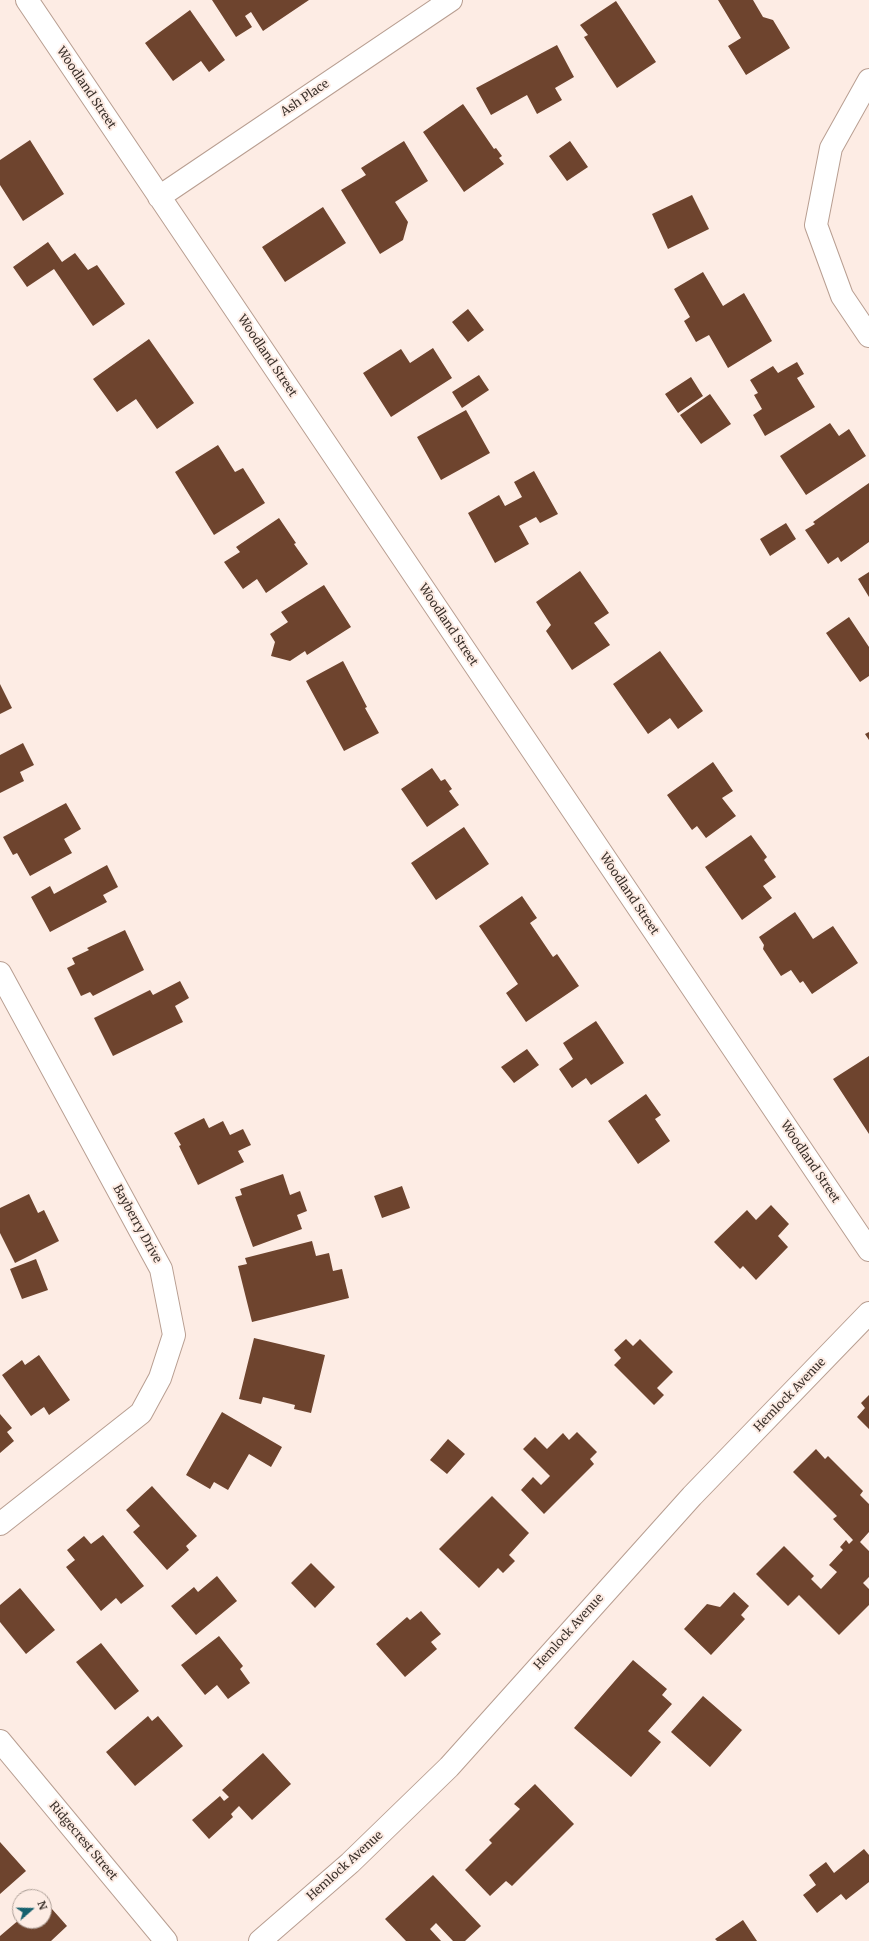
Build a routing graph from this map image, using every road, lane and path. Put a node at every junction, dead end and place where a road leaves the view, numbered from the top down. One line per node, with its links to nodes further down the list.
1 (27, 0): 4 (street, Woodland Street)
2 (450, 0): 4 (street, Ash Place)
3 (869, 80): 5 (street)
4 (159, 196): 7 (street, Woodland Street)
5 (869, 336)
6 (0, 973): 9 (street, Bayberry Drive)
7 (869, 1250)
8 (869, 1313): 12 (street, Hemlock Avenue)
9 (0, 1524)
10 (0, 1741): 11 (street, Ridgecrest Street)
11 (166, 1941)
12 (260, 1941)

